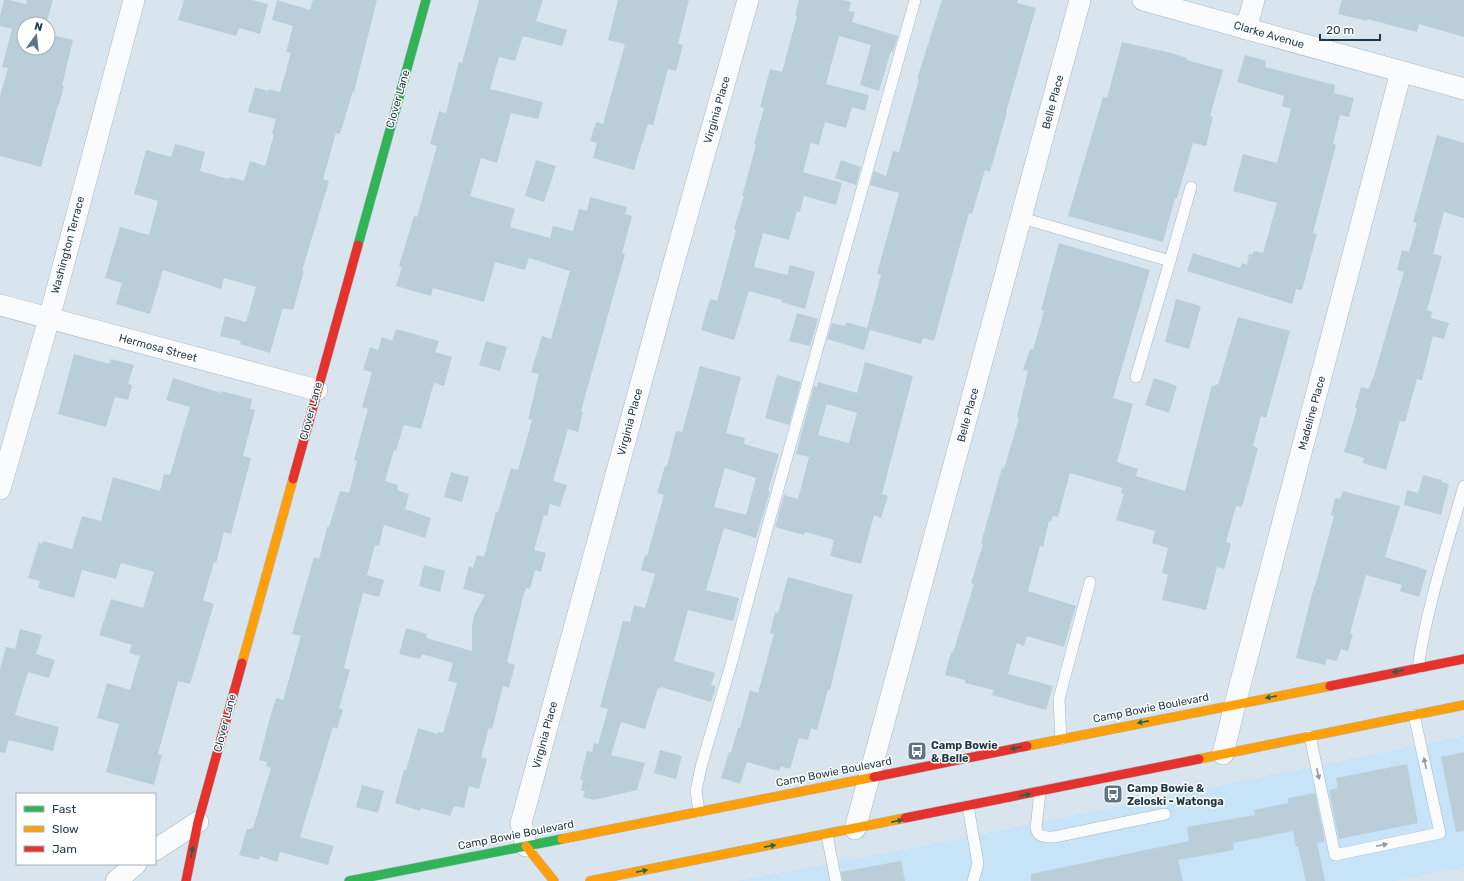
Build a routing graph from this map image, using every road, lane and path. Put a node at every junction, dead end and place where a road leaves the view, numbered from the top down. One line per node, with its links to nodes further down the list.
1 (134, 0): 15 (street, Washington Terrace)
2 (426, 0): 17 (main road, Clover Lane)
3 (748, 0): 37 (street, Virginia Place)
4 (915, 0): 32 (lane)
5 (1080, 0): 12 (street, Belle Place)
6 (1143, 0): 8 (street, Clarke Avenue)
7 (1254, 0): 8 (street)
8 (1246, 29): 9 (street, Clarke Avenue)
9 (1401, 72): 10 (street, Clarke Avenue); 23 (street, Madeline Place)
10 (1464, 89)
11 (1191, 187): 13 (lane)
12 (1022, 218): 13 (lane); 29 (street, Belle Place)
13 (1170, 261): 16 (lane)
14 (0, 305): 15 (street, Hermosa Street)
15 (49, 319): 17 (street, Hermosa Street); 19 (street, Washington Terrace)
16 (1136, 377)
17 (317, 390): 34 (main road, Clover Lane)
18 (1464, 486): 22 (lane)
19 (0, 489)
20 (1090, 582): 27 (lane)
21 (1464, 659): 22 (main road, Camp Bowie Boulevard)
22 (1418, 668): 23 (main road, Camp Bowie Boulevard, one-way to 23)
23 (1235, 704): 27 (main road, Camp Bowie Boulevard, one-way to 27); 28 (street, Madeline Place)
24 (1464, 705): 25 (main road)
25 (1414, 715): 26 (main road); 26 (lane, one-way to 25)
26 (1310, 736): 28 (main road)
27 (1061, 739): 29 (main road, Camp Bowie Boulevard, one-way to 29)
28 (1223, 754): 30 (main road)
29 (869, 777): 32 (main road, Camp Bowie Boulevard); 35 (street, Belle Place)
30 (1040, 792): 31 (main road, one-way to 30); 33 (lane)
31 (968, 806): 35 (main road, one-way to 31); 47 (lane)
32 (699, 811): 37 (main road, Camp Bowie Boulevard)
33 (1165, 814)
34 (198, 822): 38 (street); 42 (main road, Clover Lane, one-way to 34)
35 (855, 829): 36 (main road)
36 (827, 835): 45 (main road, one-way to 36); 46 (lane)
37 (526, 846): 40 (main road, Camp Bowie Boulevard); 44 (main road)
38 (156, 849)
39 (135, 865): 41 (street)
40 (412, 874): 43 (main road, Camp Bowie Boulevard)
41 (116, 881)
42 (186, 881)
43 (349, 881)
44 (554, 881)
45 (590, 881)
46 (836, 881)
47 (973, 881)

